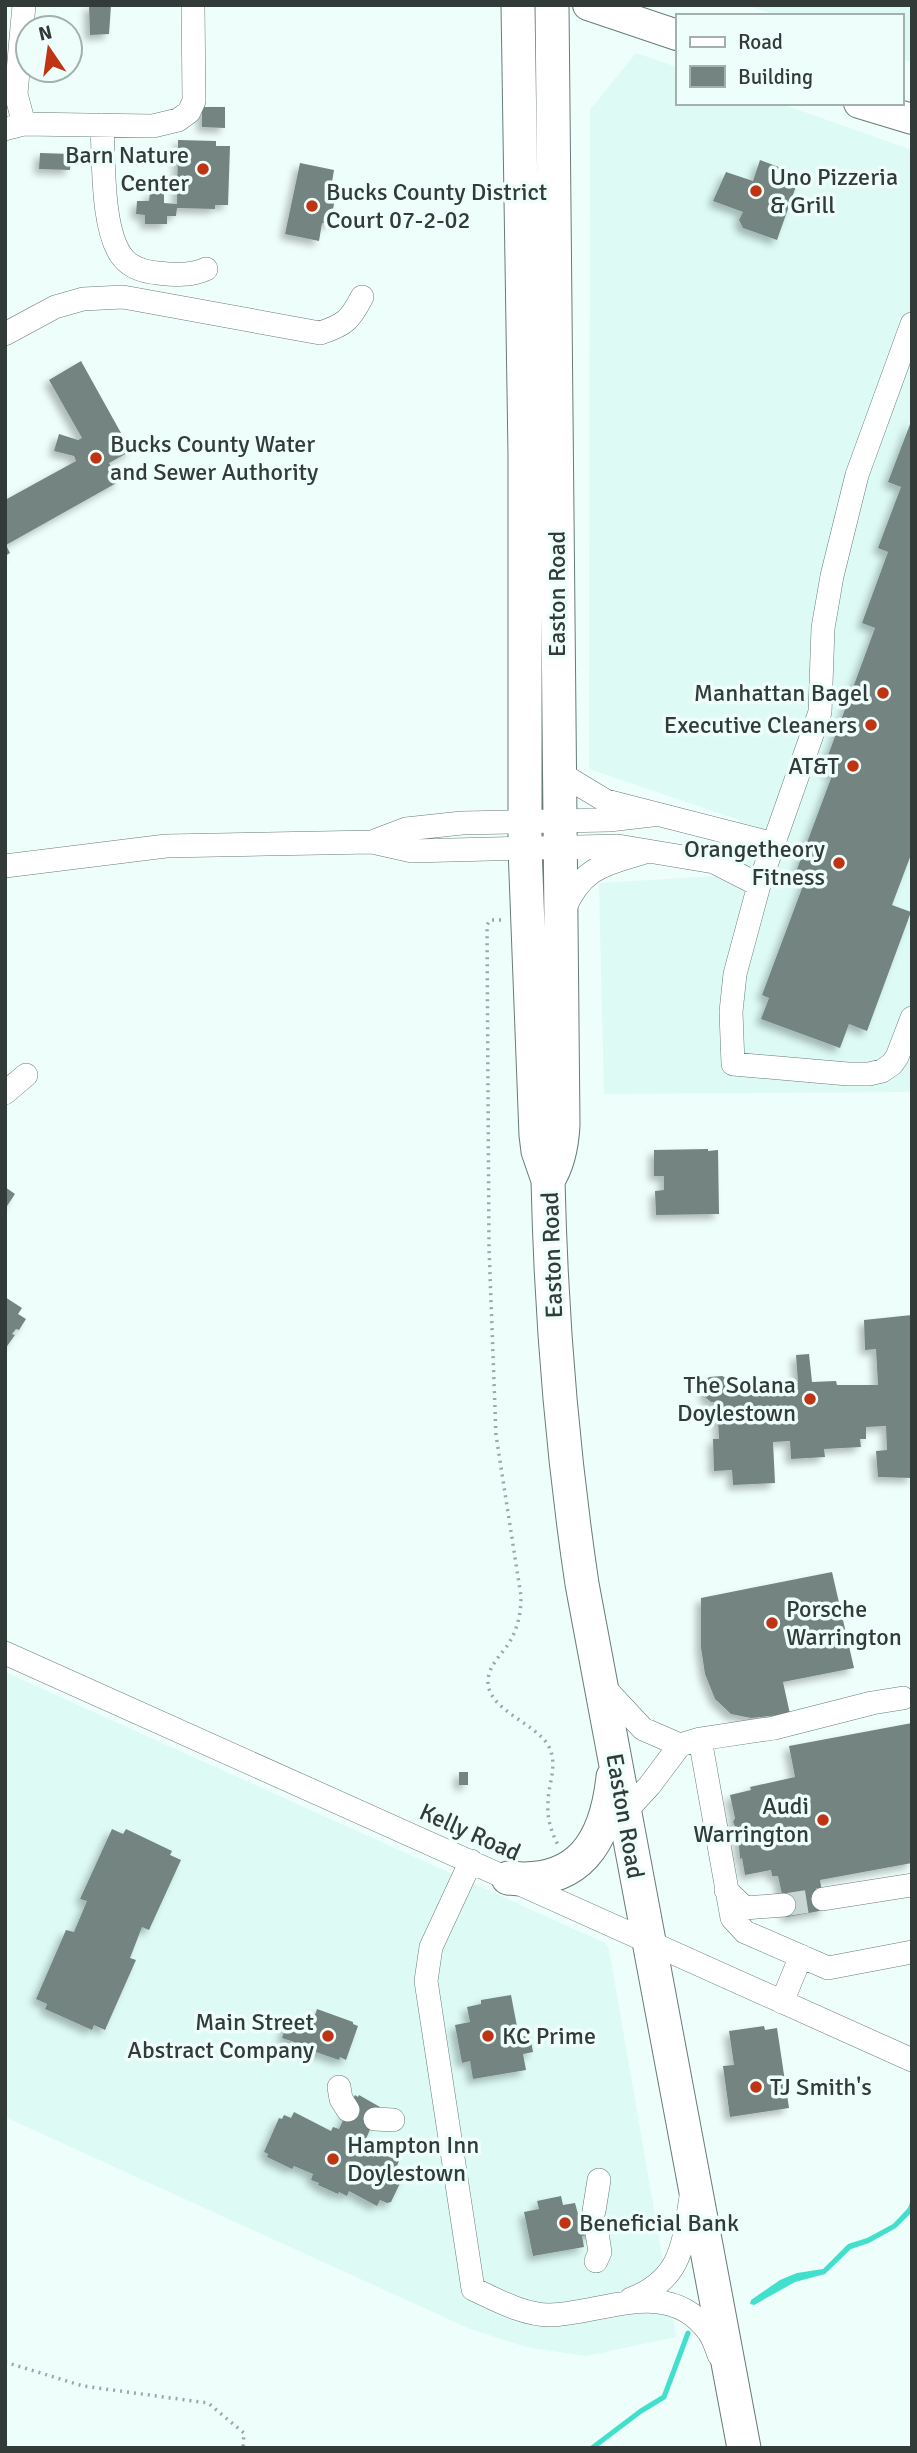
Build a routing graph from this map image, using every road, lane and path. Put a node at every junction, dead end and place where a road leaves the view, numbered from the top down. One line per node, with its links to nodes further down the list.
1 (193, 5): 9 (street)
2 (518, 5): 18 (highway, Easton Road)
3 (552, 5): 15 (highway, Easton Road)
4 (588, 5): 6 (main road)
5 (25, 6): 10 (street)
6 (676, 35)
7 (866, 105): 8 (main road)
8 (912, 119)
9 (102, 125): 10 (street); 11 (street)
10 (15, 127)
11 (206, 269)
12 (362, 297): 14 (street)
13 (912, 324): 19 (street)
14 (5, 334)
15 (558, 772): 16 (street); 17 (highway, Easton Road)
16 (652, 815): 17 (street); 19 (street)
17 (559, 834): 18 (street); 20 (street); 23 (highway, Easton Road)
18 (525, 835): 21 (street); 28 (highway, Easton Road)
19 (774, 845): 22 (street)
20 (648, 852): 22 (street); 23 (street)
21 (5, 866)
22 (759, 885): 25 (street)
23 (560, 919): 28 (highway, Easton Road)
24 (501, 920): 35 (path)
25 (912, 1018)
26 (26, 1075): 27 (street)
27 (5, 1093)
28 (548, 1180): 30 (highway, Easton Road)
29 (5, 1653): 36 (street, Kelly Road)
30 (600, 1684): 32 (street); 33 (highway, Easton Road)
31 (903, 1698): 32 (street)
32 (690, 1742): 34 (street); 39 (street)
33 (615, 1761): 34 (highway, Easton Road); 37 (highway)
34 (625, 1812): 42 (highway, Easton Road)
35 (561, 1850)
36 (471, 1861): 37 (street, Kelly Road); 52 (street)
37 (509, 1878): 42 (street, Kelly Road)
38 (912, 1885): 40 (street)
39 (726, 1890): 41 (street); 44 (street)
40 (823, 1899)
41 (784, 1905)
42 (648, 1942): 45 (street, Kelly Road); 50 (highway, Easton Road)
43 (912, 1952): 44 (street)
44 (801, 1956): 45 (street)
45 (782, 2002): 46 (street, Kelly Road)
46 (912, 2060)
47 (339, 2087): 48 (street)
48 (348, 2110)
49 (599, 2180): 51 (street)
50 (694, 2180): 52 (street); 54 (highway, Easton Road)
51 (596, 2261)
52 (625, 2302): 54 (street)
53 (5, 2362): 55 (path)
54 (733, 2384): 56 (highway, Easton Road)
55 (243, 2448)
56 (744, 2448)

